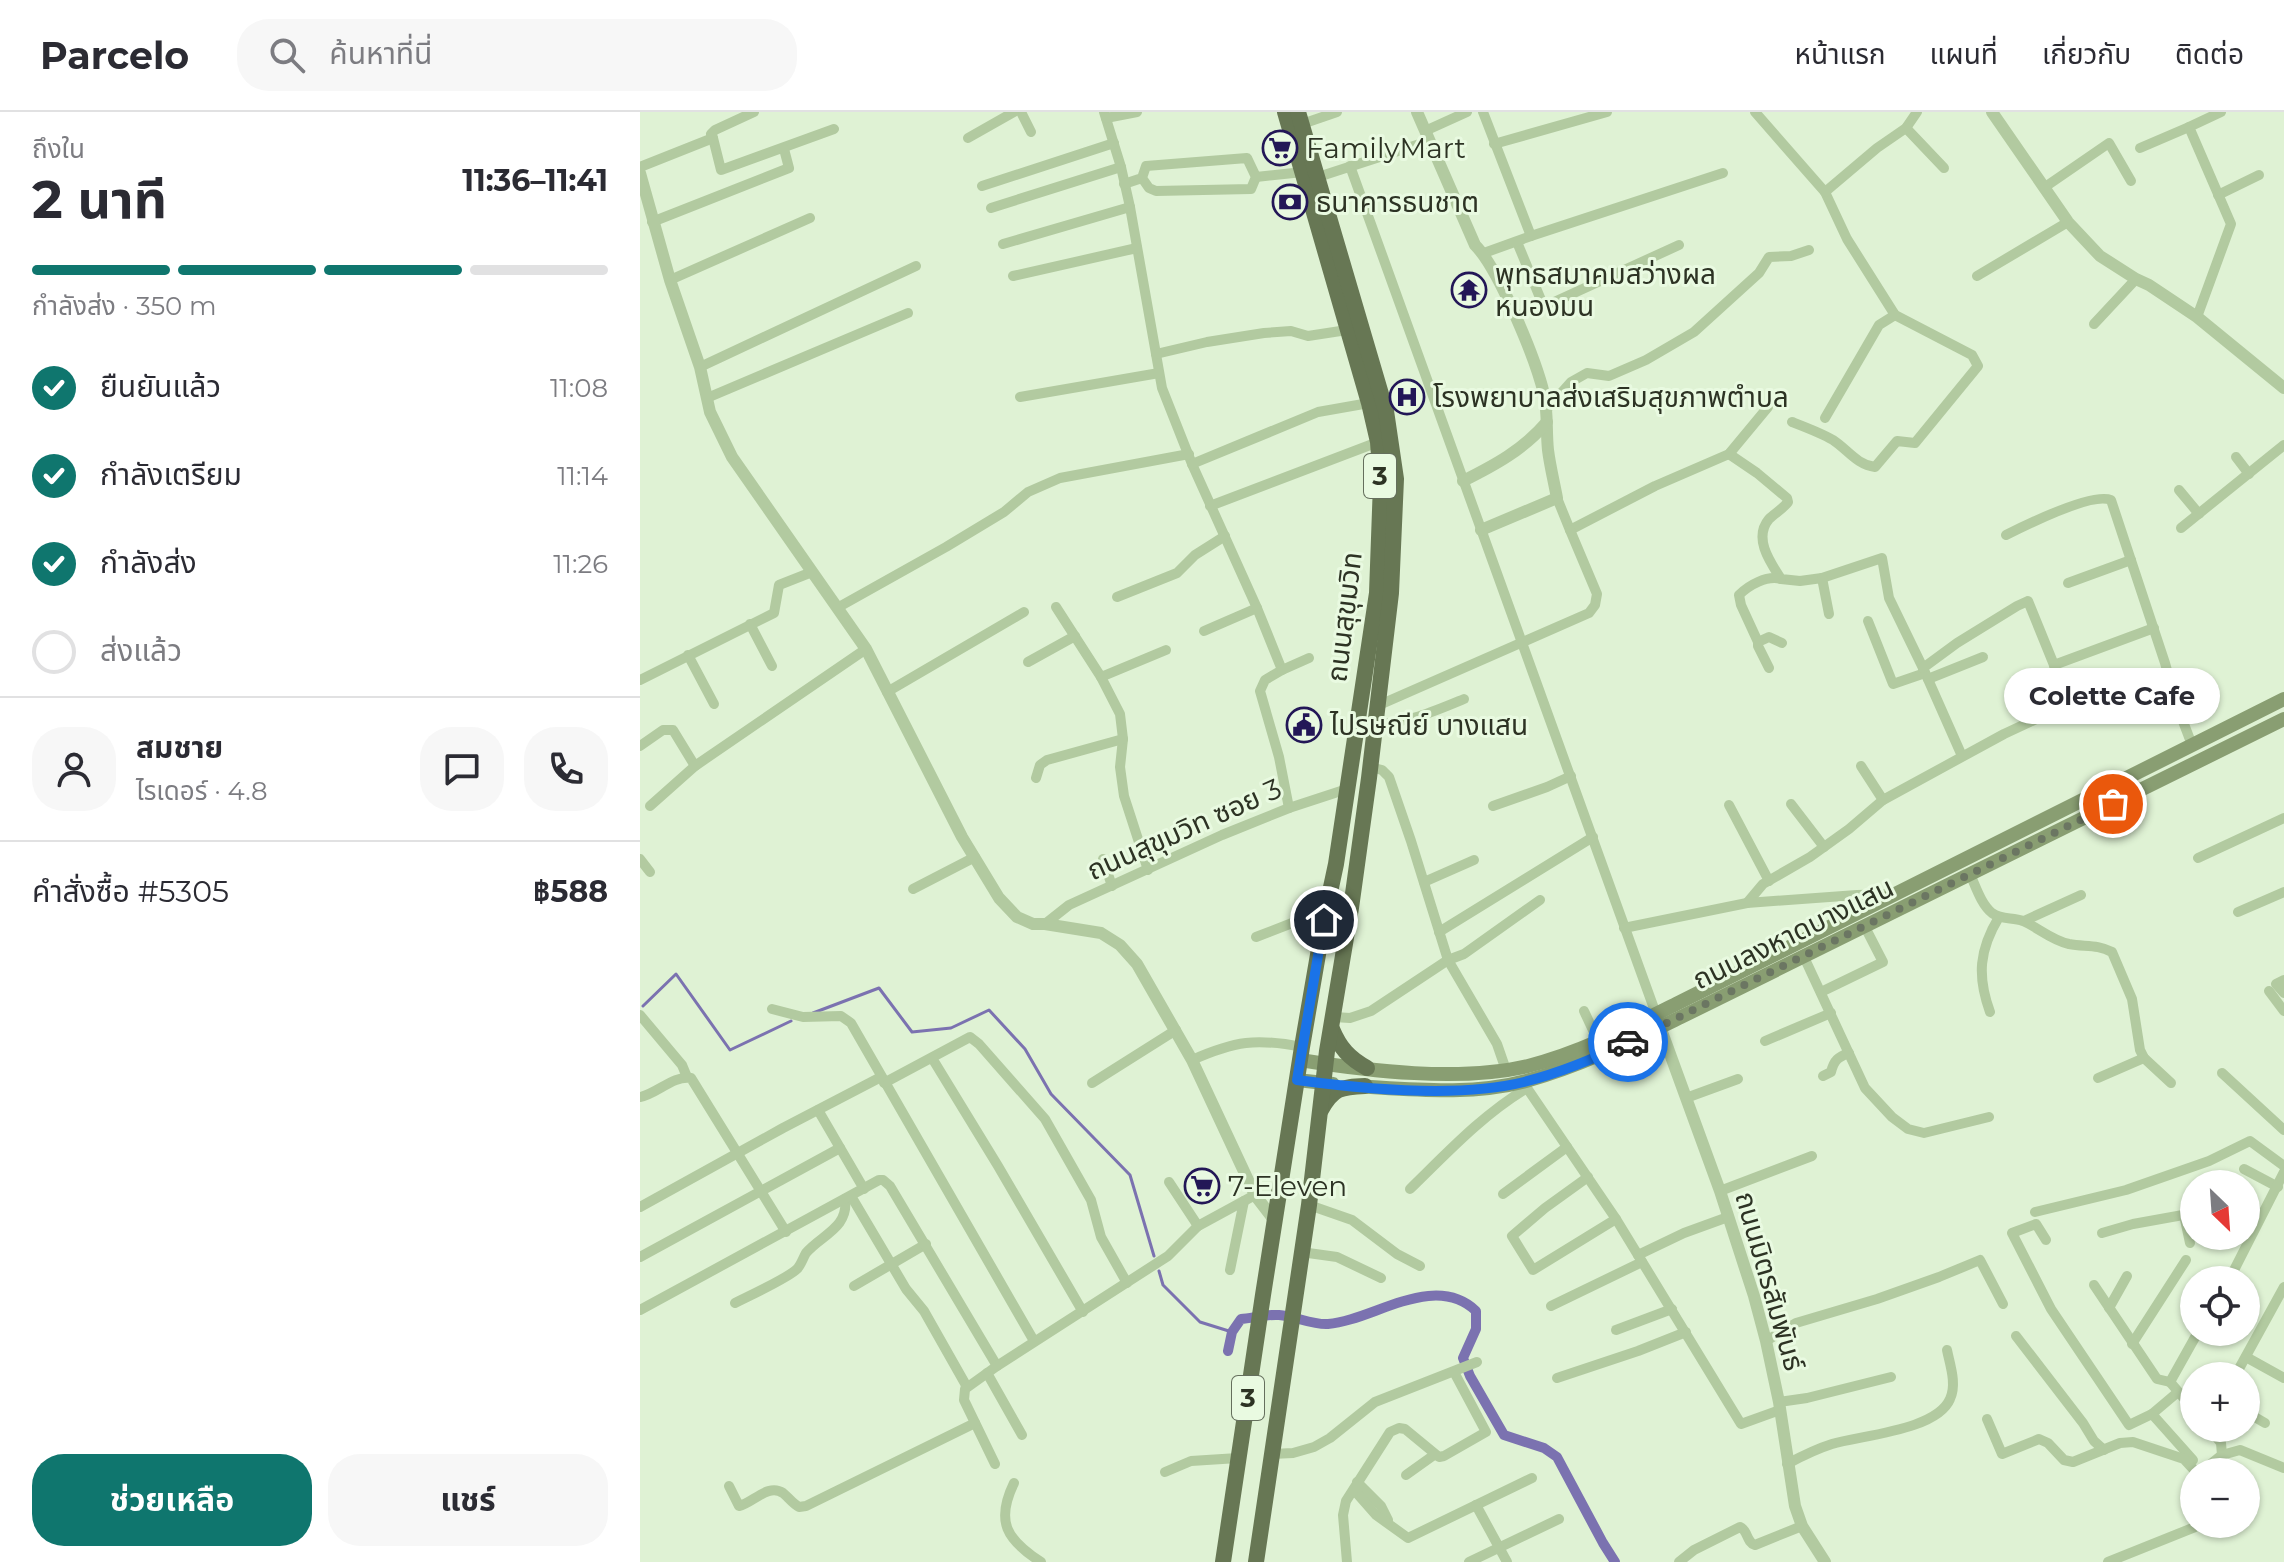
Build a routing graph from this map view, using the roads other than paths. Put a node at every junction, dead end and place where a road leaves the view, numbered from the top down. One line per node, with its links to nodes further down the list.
1 (754, 112): 22 (street)
2 (1014, 112): 23 (street)
3 (1021, 112): 20 (street)
4 (1137, 112): 15 (street)
5 (1285, 112): 34 (main road, ถนนสุขุมวิท / 3)
6 (1337, 112): 16 (street)
7 (1417, 112): 21 (street)
8 (1467, 112): 21 (street)
9 (1483, 112): 25 (street)
10 (1607, 112): 25 (street)
11 (1917, 112): 18 (street)
12 (1992, 112): 41 (street)
13 (1758, 113): 43 (street)
14 (2219, 113): 17 (street)
15 (1105, 115): 24 (street)
16 (1300, 118): 34 (main road, ถนนสุขุมวิท / 3)
17 (2189, 127): 26 (street); 44 (street)
18 (1906, 128): 31 (street); 43 (street)
19 (834, 129): 27 (street)
20 (1031, 132)
21 (1427, 136): 28 (street); 56 (street)
22 (713, 138): 27 (street); 29 (street)
23 (968, 138)
24 (1114, 143): 30 (street); 40 (street)
25 (1494, 144): 50 (street)
26 (2140, 148)
27 (784, 149): 48 (street)
28 (1350, 166): 34 (street); 84 (street)
29 (640, 167)
30 (1121, 167): 39 (street); 46 (street)
31 (1944, 168)
32 (640, 173): 42 (street)
33 (1723, 173): 50 (street)
34 (1311, 174): 36 (street); 66 (main road, ถนนสุขุมวิท / 3); 130 (main road, ถนนสุขุมวิท / 3)
35 (2259, 175): 44 (street)
36 (1256, 177): 37 (street); 37 (street)
37 (1142, 178): 39 (street)
38 (2131, 181): 41 (street)
39 (1124, 184): 45 (street)
40 (982, 186)
41 (2045, 187): 49 (street)
42 (642, 189): 48 (street)
43 (1825, 192): 63 (street)
44 (2218, 195): 64 (street)
45 (1130, 207): 52 (street); 54 (street)
46 (991, 208)
47 (810, 218): 61 (street)
48 (652, 222): 61 (street)
49 (2068, 222): 59 (street); 60 (street)
50 (1531, 236): 51 (street)
51 (1517, 242): 53 (street); 56 (street)
52 (1003, 244)
53 (1679, 245)
54 (1137, 248): 58 (street); 67 (street)
55 (1809, 250): 75 (street)
56 (1484, 253): 75 (street)
57 (916, 266): 68 (street)
58 (1013, 276)
59 (1977, 276)
60 (2136, 279): 64 (street); 65 (street)
61 (670, 280): 68 (street)
62 (908, 313): 72 (street)
63 (1895, 315): 76 (street); 77 (street)
64 (2197, 317): 70 (street)
65 (2094, 324)
66 (1347, 330): 67 (street); 73 (main road, ถนนสุขุมวิท / 3)
67 (1156, 354): 69 (street)
68 (700, 367): 72 (street)
69 (1159, 373): 71 (street); 82 (street)
70 (2284, 388)
71 (1020, 397)
72 (707, 398): 95 (street)
73 (1369, 403): 78 (main road, ถนนสุขุมวิท / 3); 82 (street)
74 (1768, 407): 80 (street)
75 (1547, 416): 84 (street); 86 (street)
76 (1825, 418)
77 (1792, 422)
78 (1378, 442): 87 (street); 142 (main road, ถนนสุขุมวิท / 3)
79 (2284, 445): 83 (street)
80 (1729, 454): 91 (street); 97 (street)
81 (2236, 457): 83 (street)
82 (1190, 459): 87 (street); 101 (street)
83 (2249, 474): 88 (street)
84 (1463, 481): 90 (street)
85 (2179, 490): 88 (street)
86 (1557, 498): 90 (street); 91 (street)
87 (1210, 506): 93 (street)
88 (2199, 514): 89 (street)
89 (2181, 528)
90 (1481, 530): 110 (street)
91 (1570, 530): 110 (street)
92 (2006, 535): 94 (street)
93 (1225, 536): 99 (street); 102 (street)
94 (2131, 560): 98 (street); 107 (street)
95 (812, 572): 101 (street); 106 (street)
96 (1822, 578): 97 (street); 104 (street); 123 (street)
97 (1781, 579): 111 (street)
98 (2068, 583)
99 (1117, 597)
100 (1056, 607): 109 (street)
101 (837, 608): 113 (street)
102 (1257, 608): 108 (street); 122 (street)
103 (1024, 612): 126 (street)
104 (1829, 614)
105 (1868, 621): 123 (street)
106 (750, 624): 115 (street); 120 (street)
107 (2154, 628): 119 (street); 134 (street)
108 (1204, 631)
109 (1075, 636): 118 (street); 124 (street)
110 (1522, 642): 130 (street); 140 (street)
111 (1758, 642): 112 (street); 121 (street)
112 (1782, 643)
113 (866, 649): 126 (street); 137 (street)
114 (1166, 650): 124 (street)
115 (688, 655): 125 (street); 129 (street)
116 (1983, 657): 123 (street)
117 (1309, 658): 122 (street)
118 (1028, 662)
119 (2054, 665): 123 (street); 136 (street)
120 (772, 666)
121 (1769, 668)
122 (1282, 670): 148 (street)
123 (1925, 673): 136 (street)
124 (1101, 677): 133 (street)
125 (640, 680)
126 (887, 692): 152 (street)
127 (1464, 699): 132 (street)
128 (2284, 699): 134 (main road, ถนนลงหาดบางแสน)
129 (714, 704)
130 (1377, 706): 132 (main road, ถนนสุขุมวิท / 3)
131 (2284, 719): 159 (main road, ถนนลงหาดบางแสน)
132 (1376, 724): 139 (main road, ถนนสุขุมวิท / 3)
133 (1123, 739): 141 (street); 157 (street)
134 (2192, 745): 165 (main road, ถนนลงหาดบางแสน)
135 (640, 746): 137 (street)
136 (1962, 756): 143 (street)
137 (695, 766): 146 (street)
138 (1861, 766): 143 (street)
139 (1370, 767): 161 (street); 191 (main road, ถนนสุขุมวิท / 3)
140 (1571, 776): 147 (street); 150 (street)
141 (1036, 778)
142 (1347, 789): 148 (street, ถนนสุขุมวิท ซอย 3); 171 (main road, ถนนสุขุมวิท / 3)
143 (1883, 800): 151 (street)
144 (1791, 804): 151 (street)
145 (1729, 805): 160 (street)
146 (650, 806)
147 (1493, 806)
148 (1289, 808): 157 (street, ถนนสุขุมวิท ซอย 3)
149 (2284, 818): 153 (street)
150 (1593, 837): 175 (street); 176 (street)
151 (1824, 847): 160 (street)
152 (975, 857): 163 (street); 173 (street)
153 (2198, 858)
154 (640, 859): 158 (street)
155 (1103, 859): 162 (street)
156 (1474, 860): 161 (street)
157 (1148, 870): 162 (street, ถนนสุขุมวิท ซอย 3)
158 (650, 872)
159 (1970, 874): 170 (street); 174 (main road, ถนนลงหาดบางแสน)
160 (1769, 881): 168 (street)
161 (1424, 882): 176 (street)
162 (1112, 886): 173 (street, ถนนสุขุมวิท ซอย 3)
163 (913, 889)
164 (2284, 892): 169 (street)
165 (1895, 894): 168 (street); 190 (main road, ถนนลงหาดบางแสน)
166 (2081, 895): 172 (street)
167 (1540, 900): 179 (street)
168 (1747, 903): 175 (street)
169 (2238, 912)
170 (1999, 917): 172 (street); 187 (street)
171 (1324, 920): 177 (street); 196 (main road, ถนนสุขุมวิท / 3)
172 (2024, 921): 198 (street)
173 (1045, 924): 192 (street)
174 (1865, 927): 178 (main road, ถนนลงหาดบางแสน); 182 (street)
175 (1624, 928): 190 (street)
176 (1439, 932): 179 (street)
177 (1256, 937)
178 (1804, 957): 182 (street); 190 (main road, ถนนลงหาดบางแสน)
179 (1448, 960): 191 (street); 202 (street)
180 (2284, 980): 183 (street)
181 (2269, 991): 186 (street)
182 (1821, 992): 188 (street)
183 (2284, 993)
184 (772, 1009): 208 (street)
185 (1584, 1011): 193 (street)
186 (2284, 1011)
187 (1990, 1012)
188 (1831, 1013): 194 (street); 195 (street)
189 (640, 1015): 205 (street)
190 (1658, 1020): 193 (main road, ถนนลงหาดบางแสน); 213 (main road, ถนนลงหาดบางแสน); 216 (street, ถนนมิตรสัมพันธ์)
191 (1333, 1023): 200 (main road, ถนนสุขุมวิท / 3); 201 (main road)
192 (1176, 1030): 199 (street); 210 (street)
193 (1598, 1041): 202 (main road, ถนนลงหาดบางแสน)
194 (1765, 1041)
195 (1849, 1053): 204 (street); 219 (street)
196 (1301, 1054): 199 (street); 200 (main road, ถนนลงหาดบางแสน); 209 (main road, ถนนสุขุมวิท / 3)
197 (932, 1058): 208 (street); 260 (street); 270 (street)
198 (2144, 1058): 206 (street); 212 (street)
199 (1192, 1060): 237 (street)
200 (1326, 1064): 201 (main road, ถนนลงหาดบางแสน); 211 (main road, ถนนสุขุมวิท / 3)
201 (1367, 1068): 202 (main road, ถนนลงหาดบางแสน)
202 (1506, 1070)
203 (2222, 1073): 220 (street)
204 (1823, 1076)
205 (687, 1077): 215 (street); 223 (street)
206 (2098, 1078)
207 (1738, 1079): 216 (street)
208 (882, 1080): 217 (street); 274 (street)
209 (1297, 1080): 211 (main road, ถนนลงหาดบางแสน); 245 (main road, ถนนสุขุมวิท / 3)
210 (1092, 1083)
211 (1323, 1083): 214 (main road, ถนนลงหาดบางแสน); 218 (main road, ถนนสุขุมวิท / 3)
212 (2171, 1083)
213 (1526, 1085): 214 (main road, ถนนลงหาดบางแสน); 221 (street); 232 (street)
214 (1365, 1086): 218 (main road)
215 (640, 1097)
216 (1686, 1098): 234 (street, ถนนมิตรสัมพันธ์)
217 (818, 1110): 222 (street); 223 (street)
218 (1320, 1114): 238 (main road, ถนนสุขุมวิท / 3)
219 (1989, 1117)
220 (2284, 1130)
221 (1567, 1147): 228 (street); 235 (street)
222 (840, 1148): 231 (street); 233 (street)
223 (738, 1152): 233 (street); 239 (street)
224 (1812, 1156): 234 (street)
225 (2284, 1166): 240 (street)
226 (2244, 1169): 230 (street)
227 (2284, 1172): 230 (street)
228 (1588, 1177): 243 (street); 243 (street)
229 (1169, 1182): 246 (street)
230 (2278, 1187): 244 (street)
231 (864, 1189): 236 (street); 250 (street)
232 (1410, 1189)
233 (762, 1190): 247 (street); 252 (street)
234 (1720, 1191): 242 (street, ถนนมิตรสัมพันธ์)
235 (1503, 1194)
236 (848, 1198): 247 (street); 255 (street); 264 (street)
237 (1250, 1198): 245 (street); 246 (street); 257 (street)
238 (1309, 1205): 251 (main road, ถนนสุขุมวิท / 3); 256 (street)
239 (640, 1207)
240 (2035, 1212)
241 (2180, 1216): 248 (street)
242 (1728, 1217): 253 (street); 275 (street, ถนนมิตรสัมพันธ์)
243 (1616, 1219): 253 (street)
244 (2260, 1219)
245 (1275, 1221): 304 (main road, ถนนสุขุมวิท / 3)
246 (1198, 1226): 260 (street)
247 (786, 1232): 269 (street)
248 (2102, 1233)
249 (2046, 1240): 293 (street)
250 (926, 1244): 255 (street); 282 (street)
251 (1301, 1252): 259 (street); 301 (main road, ถนนสุขุมวิท / 3)
252 (640, 1257)
253 (1640, 1258): 266 (street); 268 (street)
254 (2186, 1260): 276 (street)
255 (891, 1264): 262 (street); 289 (street)
256 (1420, 1266)
257 (1230, 1270)
258 (2127, 1276): 267 (street)
259 (1381, 1278)
260 (1127, 1283): 270 (street)
261 (2094, 1285): 267 (street)
262 (854, 1286)
263 (2284, 1287): 279 (street)
264 (735, 1303)
265 (2003, 1304): 275 (street)
266 (1551, 1306)
267 (2109, 1308): 276 (street)
268 (1672, 1309): 271 (street); 272 (street)
269 (640, 1310)
270 (1083, 1312): 274 (street)
271 (1616, 1330)
272 (1686, 1332): 286 (street); 292 (street)
273 (2016, 1336): 300 (street)
274 (1034, 1341): 282 (street)
275 (1766, 1341): 292 (street, ถนนมิตรสัมพันธ์)
276 (2132, 1344): 288 (street)
277 (2190, 1346): 288 (street)
278 (1947, 1350): 309 (street)
279 (2246, 1357): 281 (street); 287 (street)
280 (1477, 1362): 283 (street)
281 (2243, 1362)
282 (997, 1366): 284 (street)
283 (1458, 1370): 301 (street); 302 (street)
284 (987, 1373): 289 (street); 298 (street)
285 (1891, 1377): 292 (street)
286 (1557, 1378)
287 (2284, 1378)
288 (2170, 1382): 290 (street)
289 (967, 1387): 296 (street)
290 (2178, 1392): 291 (street); 293 (street)
291 (2180, 1394)
292 (1780, 1406): 309 (street, ถนนมิตรสัมพันธ์)
293 (2152, 1414): 306 (street)
294 (1987, 1419): 300 (street)
295 (2260, 1420): 297 (street)
296 (975, 1423): 308 (street); 315 (street)
297 (2265, 1423)
298 (1022, 1435)
299 (2220, 1442): 303 (street)
300 (2104, 1450): 305 (street)
301 (1272, 1454): 324 (main road, ถนนสุขุมวิท / 3)
302 (1434, 1455): 312 (street); 316 (street)
303 (2222, 1455): 307 (street); 310 (street)
304 (1238, 1458): 311 (street); 323 (main road, ถนนสุขุมวิท / 3)
305 (2181, 1458)
306 (2188, 1458)
307 (2218, 1458)
308 (995, 1464)
309 (1787, 1464): 319 (street, ถนนมิตรสัมพันธ์)
310 (2283, 1465)
311 (1165, 1472)
312 (1406, 1475)
313 (1532, 1478): 317 (street)
314 (1014, 1483): 322 (street)
315 (729, 1486)
316 (1356, 1486): 317 (street); 325 (street)
317 (1476, 1505): 321 (street)
318 (1559, 1519): 321 (street)
319 (1802, 1526): 328 (street); 329 (street, ถนนมิตรสัมพันธ์)
320 (2180, 1533): 330 (street)
321 (1499, 1548): 326 (street); 327 (street)
322 (1041, 1562)
323 (1223, 1562)
324 (1256, 1562)
325 (1347, 1562)
326 (1469, 1562)
327 (1507, 1562)
328 (1679, 1562)
329 (1825, 1562)
330 (2108, 1562)

